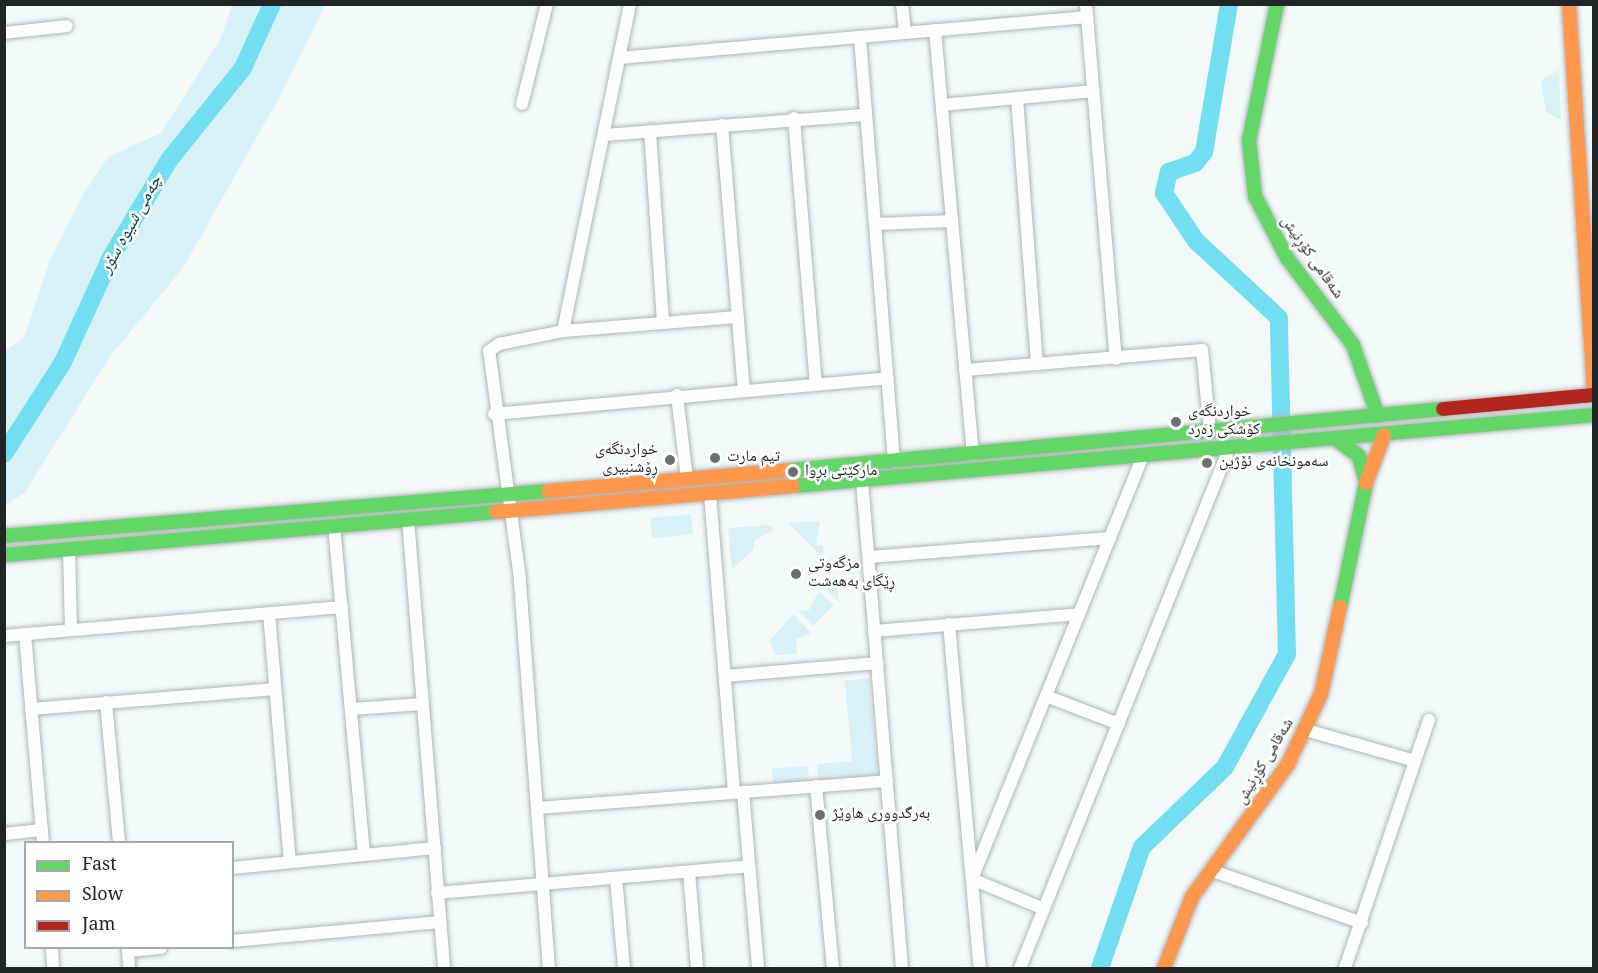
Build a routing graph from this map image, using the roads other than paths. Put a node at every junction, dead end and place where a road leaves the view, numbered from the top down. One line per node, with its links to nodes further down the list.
1 (547, 4): 15 (street)
2 (630, 4): 12 (street)
3 (902, 4): 10 (street)
4 (1277, 4): 38 (main road, شەقامی کۆڕنیش)
5 (1569, 4): 32 (main road)
6 (1086, 11): 8 (street); 13 (street)
7 (67, 26): 9 (street)
8 (935, 30): 10 (street); 16 (street)
9 (4, 33)
10 (905, 33): 11 (street)
11 (860, 38): 12 (street); 17 (street)
12 (619, 58): 21 (street)
13 (1093, 92): 14 (street); 27 (street)
14 (1017, 98): 16 (street); 28 (street)
15 (522, 104)
16 (942, 105): 22 (street)
17 (864, 116): 18 (street); 23 (street)
18 (794, 118): 19 (street); 31 (street)
19 (722, 124): 20 (street); 24 (street)
20 (650, 131): 21 (street); 25 (street)
21 (604, 135): 26 (street)
22 (952, 221): 23 (street); 29 (street)
23 (876, 224): 30 (street)
24 (737, 317): 25 (street); 33 (street)
25 (663, 323): 26 (street)
26 (563, 331): 36 (street)
27 (1116, 360): 28 (street); 40 (street)
28 (1037, 364): 29 (street)
29 (965, 370): 44 (street)
30 (887, 378): 31 (street); 46 (street)
31 (816, 384): 33 (street)
32 (1593, 386)
33 (744, 390): 34 (street)
34 (677, 395): 36 (street); 47 (street)
35 (1593, 395): 38 (main road)
36 (494, 414): 50 (street)
37 (1593, 415): 41 (main road)
38 (1378, 416): 39 (main road)
39 (1236, 430): 40 (main road); 43 (main road)
40 (1210, 432): 44 (main road)
41 (1384, 435): 42 (main road); 49 (main road, شەقامی کۆڕنیش)
42 (1337, 440): 43 (main road); 49 (main road, شەقامی کۆڕنیش)
43 (1229, 449): 45 (main road); 77 (street)
44 (974, 454): 46 (main road)
45 (1143, 455): 48 (main road); 56 (street)
46 (894, 462): 47 (main road)
47 (687, 479): 50 (main road)
48 (862, 481): 51 (main road); 59 (street)
49 (1366, 483): 78 (main road, شەقامی کۆڕنیش)
50 (508, 494): 52 (street); 55 (main road)
51 (710, 494): 52 (main road); 69 (street)
52 (510, 512): 53 (main road); 83 (street)
53 (408, 519): 54 (main road); 73 (street)
54 (334, 525): 57 (main road); 60 (street)
55 (4, 536)
56 (1110, 538): 59 (street); 62 (street)
57 (69, 549): 58 (main road); 64 (street)
58 (4, 555)
59 (869, 557): 65 (street)
60 (342, 607): 61 (street); 75 (street)
61 (269, 614): 64 (street); 70 (street)
62 (1079, 614): 63 (street); 71 (street)
63 (949, 624): 65 (street); 95 (street)
64 (71, 630): 66 (street)
65 (874, 631): 68 (street)
66 (26, 634): 67 (street); 74 (street)
67 (4, 636)
68 (877, 663): 69 (street); 80 (street)
69 (724, 676): 82 (street)
70 (275, 689): 72 (street); 89 (street)
71 (1046, 696): 77 (street); 95 (street)
72 (106, 702): 74 (street); 86 (street)
73 (423, 704): 75 (street); 87 (street)
74 (31, 709): 85 (street)
75 (351, 709): 88 (street)
76 (1429, 720): 79 (street)
77 (1119, 724): 98 (street)
78 (1306, 730): 79 (street); 92 (main road, شەقامی کۆڕنیش)
79 (1415, 761): 100 (street)
80 (887, 781): 81 (street); 112 (street)
81 (816, 786): 82 (street); 111 (street)
82 (739, 792): 83 (street); 90 (street)
83 (537, 808): 96 (street)
84 (4, 834): 85 (street)
85 (43, 836)
86 (119, 841)
87 (435, 848): 88 (street); 97 (street)
88 (364, 854): 89 (street)
89 (290, 862): 91 (street)
90 (749, 866): 93 (street); 110 (street)
91 (234, 868)
92 (1210, 870): 100 (street); 115 (main road, شەقامی کۆڕنیش)
93 (689, 872): 94 (street); 109 (street)
94 (616, 878): 96 (street); 108 (street)
95 (972, 879): 98 (street); 113 (street)
96 (543, 884): 97 (street); 107 (street)
97 (437, 893): 99 (street)
98 (1044, 909): 114 (street)
99 (440, 922): 101 (street); 106 (street)
100 (1362, 923): 116 (street)
101 (234, 941)
102 (52, 949): 104 (street)
103 (128, 949): 105 (street)
104 (53, 969)
105 (129, 969)
106 (444, 969)
107 (549, 969)
108 (624, 969)
109 (697, 969)
110 (758, 969)
111 (833, 969)
112 (902, 969)
113 (980, 969)
114 (1020, 969)
115 (1164, 969)
116 (1345, 969)

